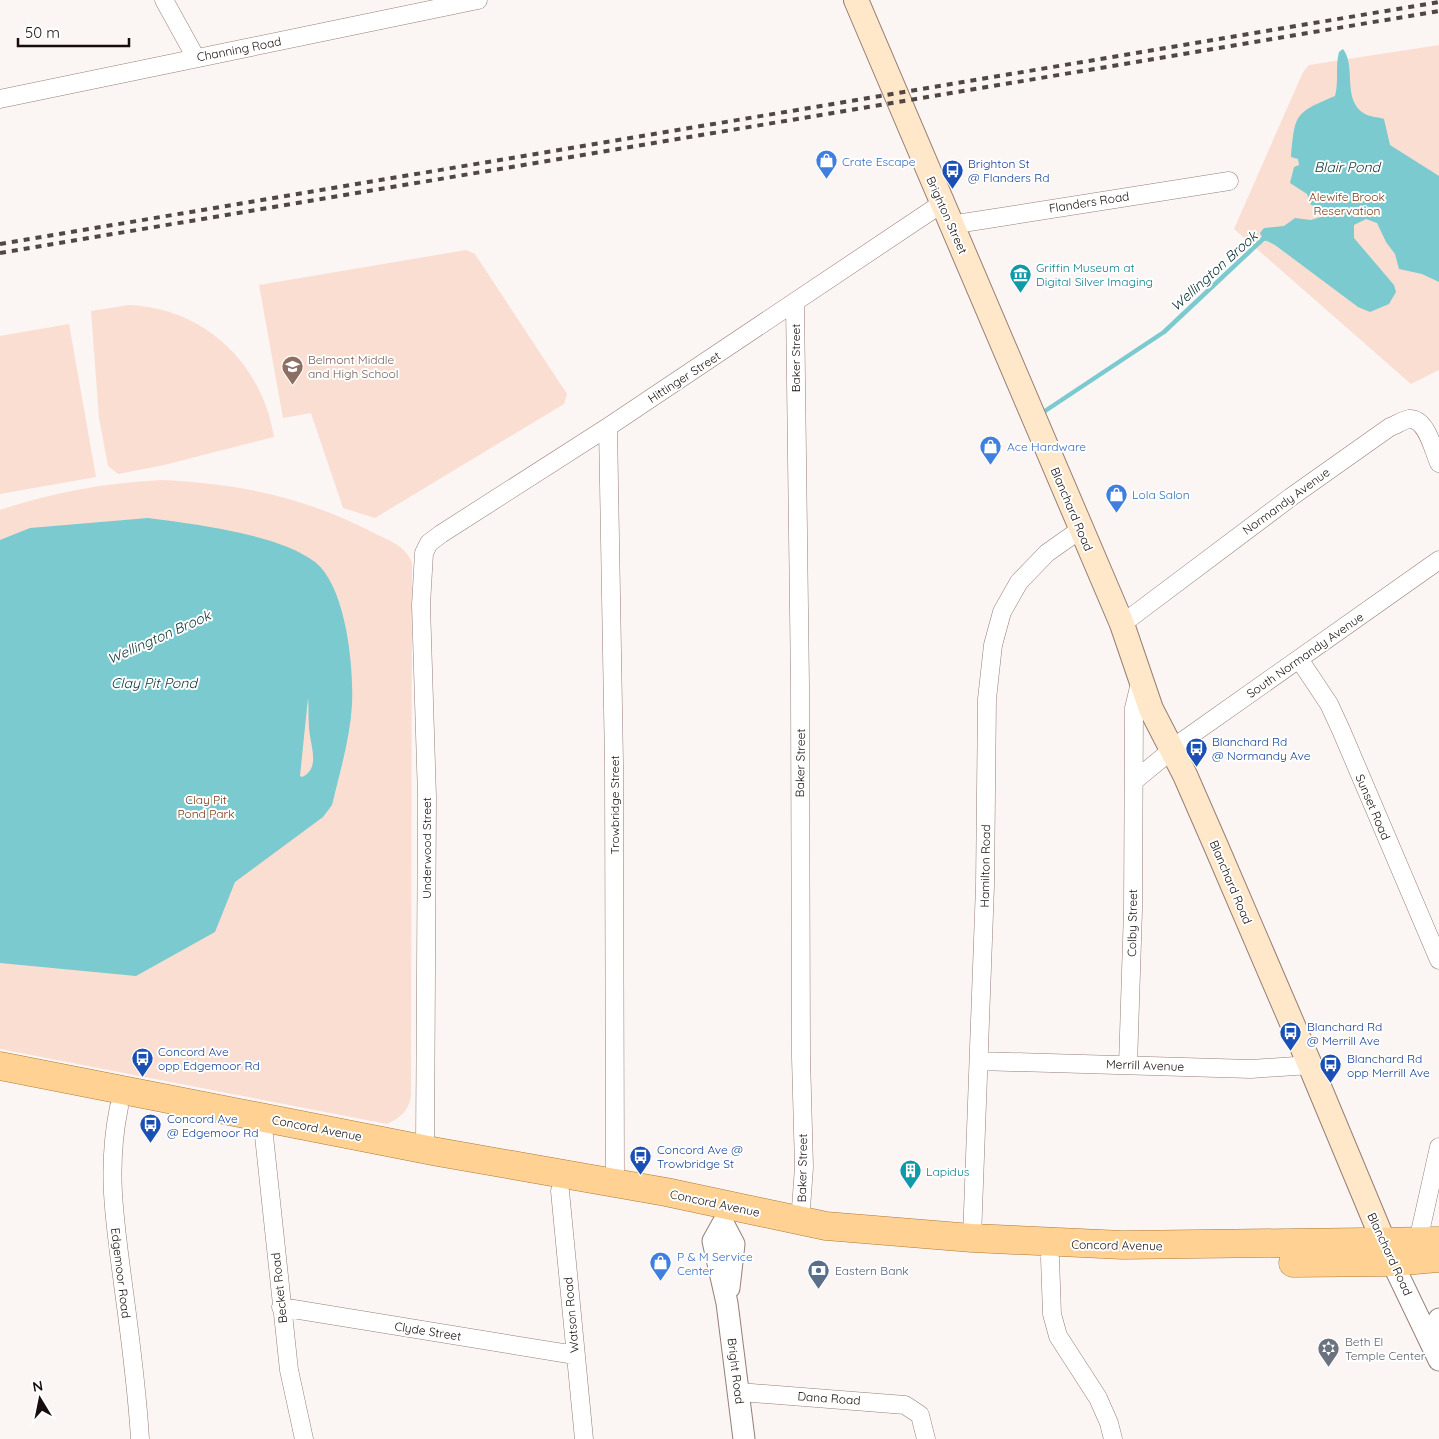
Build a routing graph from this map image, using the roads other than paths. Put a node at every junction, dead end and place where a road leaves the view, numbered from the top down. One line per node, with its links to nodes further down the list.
1 (164, 0): 4 (street)
2 (478, 0): 4 (street, Channing Road)
3 (856, 0): 7 (main road, Brighton Street)
4 (196, 58): 5 (street, Channing Road)
5 (0, 100)
6 (1229, 181): 7 (street, Flanders Road)
7 (946, 214): 8 (street, Hittinger Street); 9 (main road, Brighton Street)
8 (795, 304): 10 (street, Hittinger Street); 33 (street, Baker Street)
9 (1027, 402): 12 (main road, Blanchard Road)
10 (608, 427): 13 (street, Hittinger Street); 31 (street, Trowbridge Street)
11 (1439, 463): 15 (street, Normandy Avenue)
12 (1081, 529): 15 (main road, Blanchard Road); 21 (street, Hamilton Road)
13 (426, 548): 29 (street, Underwood Street)
14 (1439, 560): 16 (street, South Normandy Avenue)
15 (1122, 624): 17 (main road, Blanchard Road)
16 (1299, 659): 18 (street, South Normandy Avenue); 20 (street, Sunset Road)
17 (1141, 679): 18 (main road, Blanchard Road); 19 (street, Colby Street)
18 (1171, 749): 19 (street); 22 (main road, Blanchard Road)
19 (1134, 781): 23 (street, Colby Street)
20 (1439, 960)
21 (979, 1060): 23 (street, Merrill Avenue); 34 (street, Hamilton Road)
22 (1310, 1064): 23 (street, Merrill Avenue); 36 (main road, Blanchard Road)
23 (1128, 1065)
24 (0, 1066): 26 (main road, Concord Avenue)
25 (0, 1084): 26 (main road, Concord Avenue)
26 (121, 1100): 27 (main road, Concord Avenue); 43 (street, Edgemoor Road)
27 (263, 1127): 29 (main road, Concord Avenue); 38 (street, Becket Road)
28 (1439, 1147): 35 (street)
29 (424, 1157): 30 (main road, Concord Avenue)
30 (559, 1182): 31 (main road, Concord Avenue); 40 (street, Watson Road)
31 (615, 1192): 32 (main road, Concord Avenue)
32 (723, 1214): 33 (main road, Concord Avenue); 42 (street, Bright Road)
33 (798, 1230): 34 (main road, Concord Avenue); 37 (main road, Concord Avenue)
34 (972, 1238): 36 (main road, Concord Avenue)
35 (1432, 1247): 36 (main road, Concord Avenue)
36 (1388, 1252): 37 (main road, Concord Avenue); 41 (street, Blanchard Road)
37 (1050, 1258): 48 (street)
38 (281, 1307): 40 (street, Clyde Street); 44 (street, Becket Road)
39 (1439, 1319): 41 (street)
40 (575, 1355): 45 (street, Watson Road)
41 (1438, 1357)
42 (740, 1392): 46 (street, Bright Road); 47 (street, Dana Road)
43 (140, 1439)
44 (304, 1439)
45 (584, 1439)
46 (744, 1439)
47 (926, 1439)
48 (1113, 1439)

